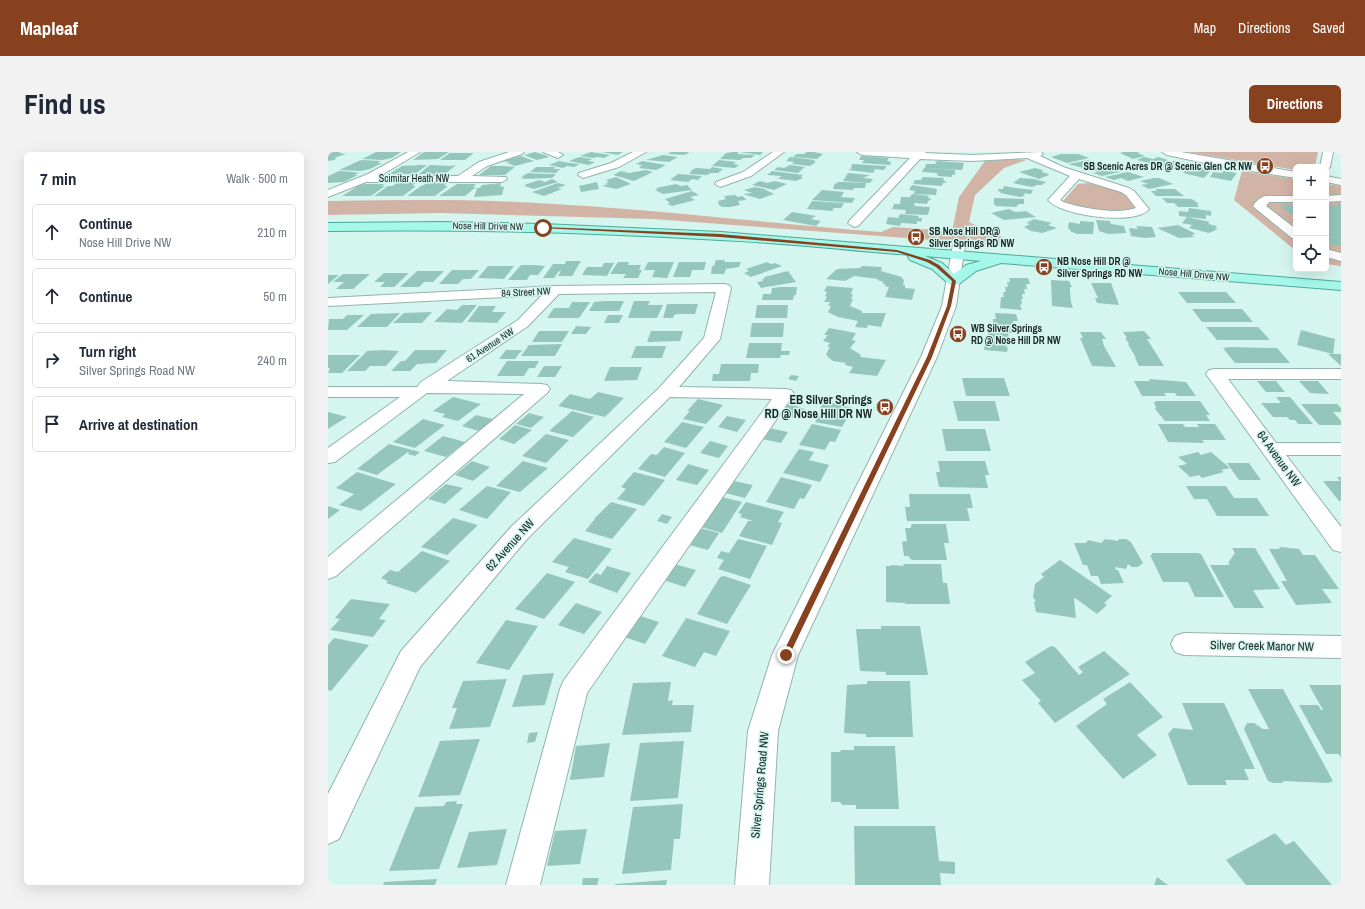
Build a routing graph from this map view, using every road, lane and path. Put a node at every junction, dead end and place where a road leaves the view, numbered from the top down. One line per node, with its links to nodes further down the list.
1 (415, 152): 21 (street, Scimitar Heath NW)
2 (489, 152): 15 (street)
3 (519, 152): 15 (street, Scimitar Heath NW)
4 (548, 152): 14 (street)
5 (642, 152): 17 (street)
6 (780, 152): 25 (street)
7 (862, 152): 12 (street)
8 (1012, 152): 12 (street)
9 (1048, 152): 13 (street)
10 (1167, 152): 18 (street)
11 (1328, 152): 16 (street)
12 (921, 153): 13 (street); 31 (street)
13 (1026, 154): 19 (street)
14 (558, 155)
15 (502, 157): 20 (street, Scimitar Heath NW)
16 (1326, 164)
17 (583, 175)
18 (1293, 175)
19 (1076, 176): 19 (street)
20 (462, 178): 21 (street, Scimitar Heath NW); 22 (street, Scimitar Heath NW)
21 (365, 179): 26 (street, Scimitar Heath NW)
22 (502, 179)
23 (1329, 180): 24 (street)
24 (1341, 182)
25 (720, 184)
26 (328, 194)
27 (1329, 198): 28 (street)
28 (1341, 198)
29 (1293, 199): 33 (street)
30 (328, 218): 34 (main road, Nose Hill Drive NW)
31 (854, 223)
32 (328, 227): 35 (main road, Nose Hill Drive NW)
33 (1293, 233)
34 (958, 250): 35 (main road, Nose Hill Drive NW); 38 (main road, Nose Hill Drive NW); 39 (main road, Nose Hill Drive NW); 40 (street, Silver Springs Road NW)
35 (897, 251): 40 (main road)
36 (1329, 254): 37 (street)
37 (1341, 256)
38 (1004, 259): 40 (main road); 41 (main road, Nose Hill Drive NW)
39 (1341, 276)
40 (954, 281): 58 (street, Silver Springs Road NW)
41 (1341, 286)
42 (724, 288): 43 (street, 84 Street NW); 48 (street, 62 Avenue NW)
43 (555, 290): 44 (street, 84 Street NW); 46 (street, 61 Avenue NW)
44 (328, 302)
45 (1341, 374): 49 (street, 64 Avenue NW)
46 (423, 389): 47 (street); 51 (street, 61 Avenue NW); 53 (street)
47 (328, 392)
48 (665, 392): 56 (street, 62 Avenue NW); 57 (street)
49 (1272, 449): 50 (street); 52 (street, 64 Avenue NW)
50 (1341, 449)
51 (328, 457)
52 (1341, 544)
53 (328, 570)
54 (1184, 644): 55 (street, Silver Creek Manor NW)
55 (1341, 647)
56 (328, 828)
57 (523, 885)
58 (752, 885)

